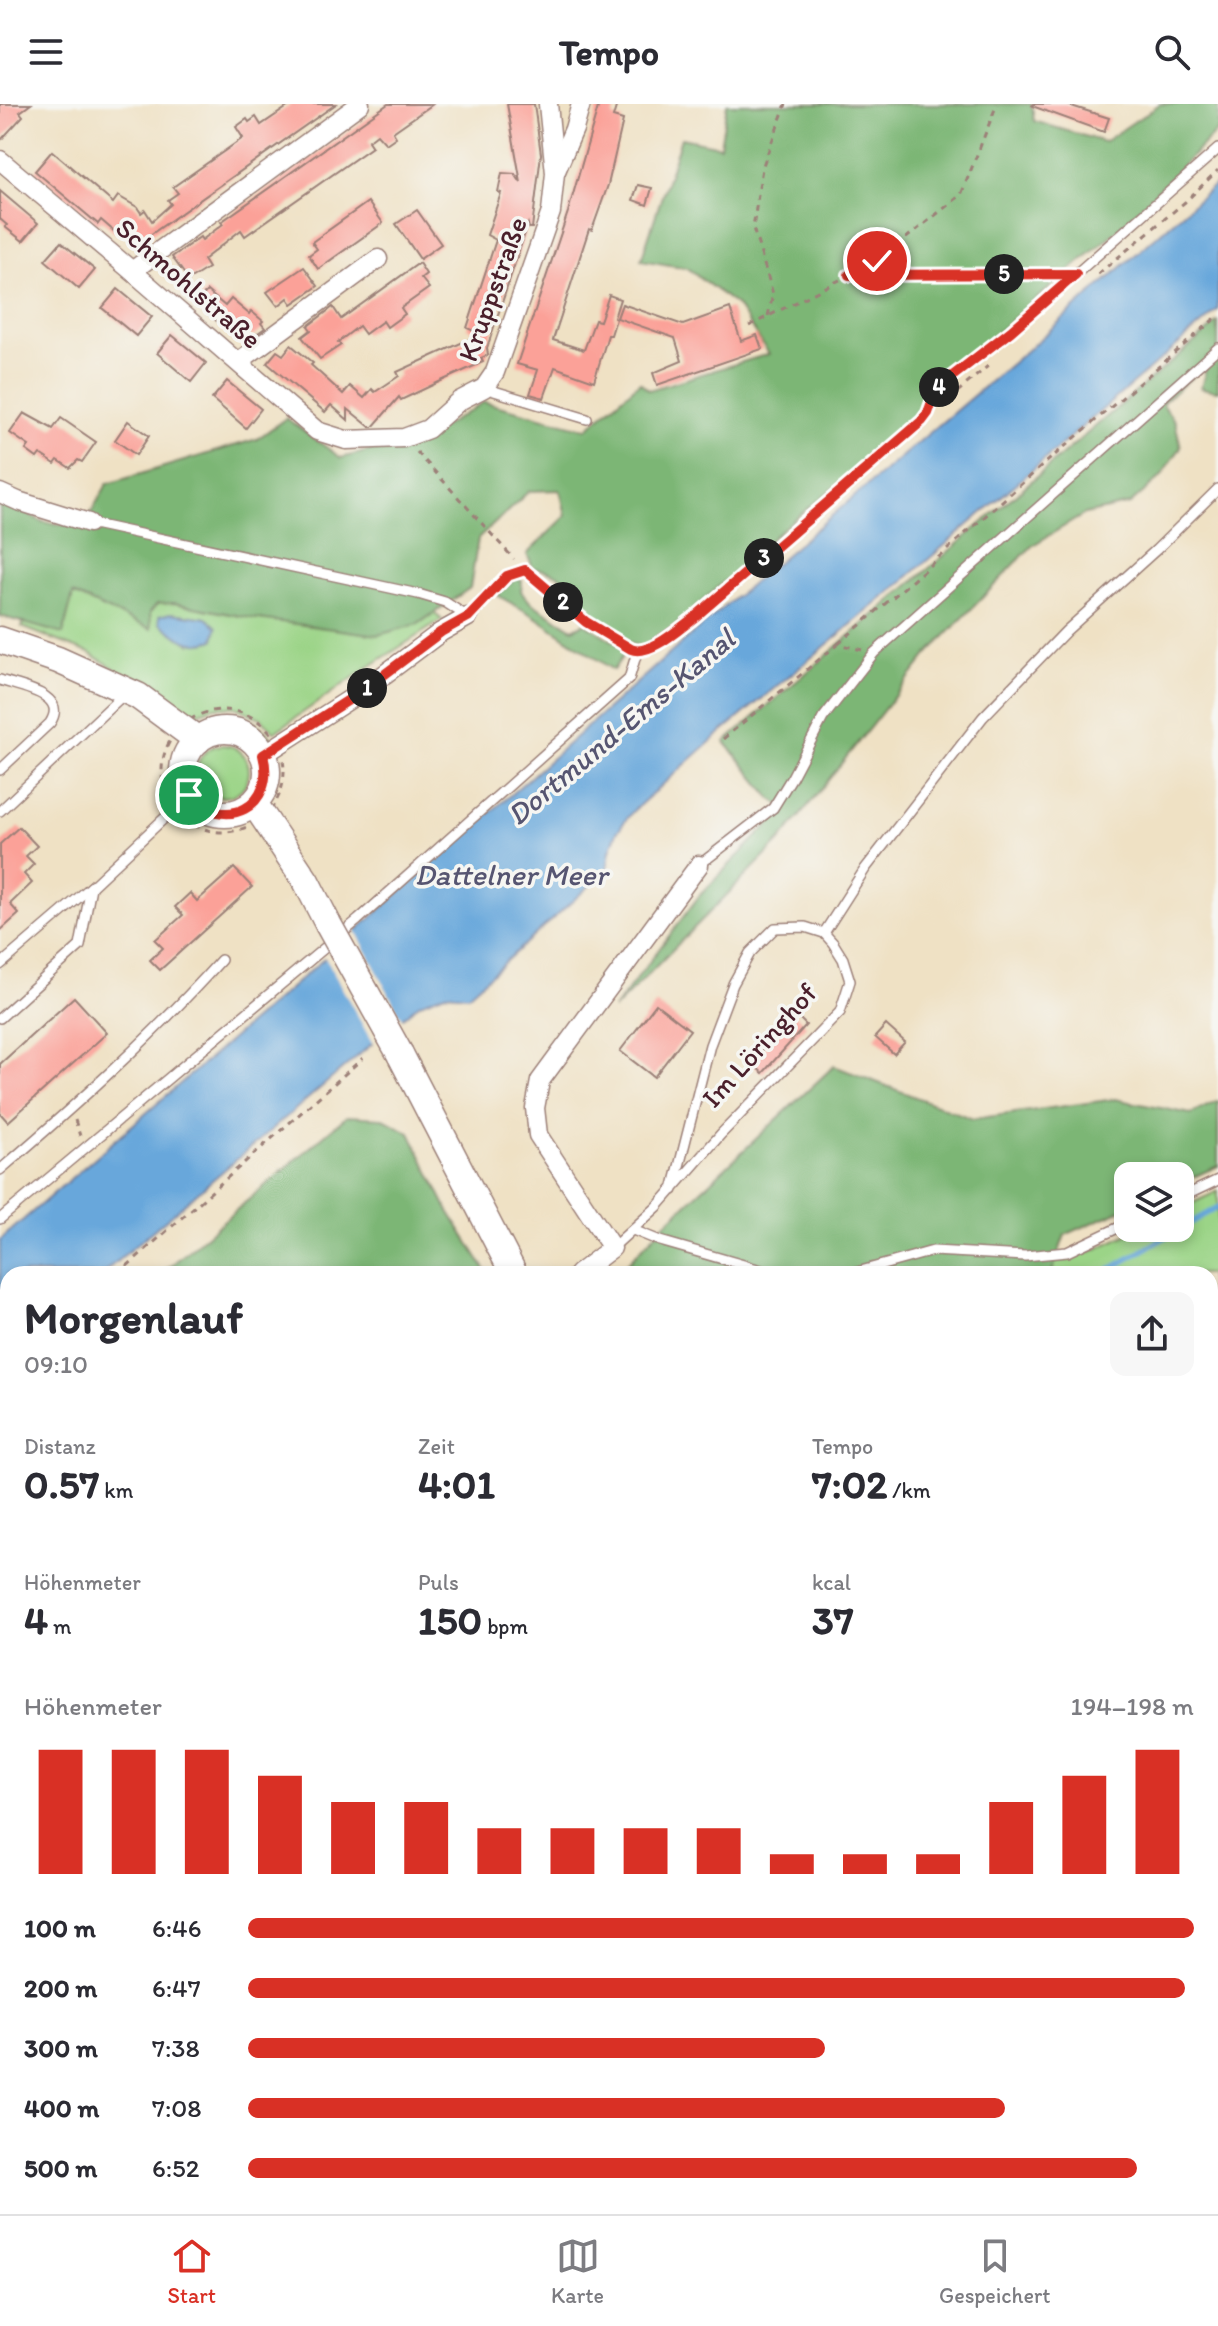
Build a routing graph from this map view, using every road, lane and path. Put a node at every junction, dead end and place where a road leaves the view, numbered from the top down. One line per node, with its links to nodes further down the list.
1 (360, 104): 10 (street)
2 (548, 104): 8 (street, Kruppstraße)
3 (581, 104): 8 (street)
4 (786, 104): 13 (path)
5 (997, 104): 12 (path)
6 (1218, 149): 11 (lane)
7 (0, 160): 10 (street, Schmohlstraße)
8 (555, 173): 18 (street, Kruppstraße)
9 (378, 259): 17 (street)
10 (132, 271): 17 (street, Schmohlstraße)
11 (1076, 274): 12 (path); 29 (lane)
12 (849, 275): 13 (path)
13 (768, 316): 15 (path)
14 (1218, 316): 28 (path)
15 (749, 326)
16 (1218, 348): 30 (lane)
17 (238, 362): 21 (street, Schmohlstraße)
18 (484, 388): 19 (lane); 20 (street, Kruppstraße)
19 (587, 419)
20 (404, 438): 21 (street, Kruppstraße); 25 (path)
21 (346, 440)
22 (1218, 489): 43 (lane)
23 (0, 493): 24 (street)
24 (89, 523): 26 (lane)
25 (525, 570): 26 (lane); 29 (lane)
26 (468, 617): 36 (street)
27 (0, 640): 31 (street)
28 (838, 644): 30 (path); 34 (path)
29 (637, 652): 49 (lane)
30 (874, 653): 41 (lane)
31 (92, 676): 33 (street); 35 (street)
32 (0, 680): 37 (lane)
33 (121, 697): 35 (street); 40 (lane)
34 (723, 739)
35 (184, 740): 36 (street); 36 (path); 38 (street); 38 (path)
36 (271, 751): 39 (street); 39 (path)
37 (0, 770)
38 (182, 802): 39 (street); 39 (path); 42 (lane)
39 (258, 810): 59 (street, bridge)
40 (0, 811)
41 (699, 865): 57 (street)
42 (91, 887): 45 (lane); 46 (lane)
43 (824, 933): 52 (lane, Im Löringhof); 52 (lane, Im Löringhof)
44 (221, 960): 48 (lane)
45 (0, 965)
46 (0, 1018)
47 (363, 1058): 58 (path)
48 (71, 1109): 49 (path); 50 (lane)
49 (85, 1149): 54 (lane)
50 (0, 1170)
51 (1218, 1180): 53 (lane)
52 (673, 1190): 55 (lane, Im Löringhof)
53 (1194, 1191)
54 (0, 1219)
55 (633, 1230): 57 (lane, Im Löringhof); 61 (lane)
56 (1114, 1230): 62 (lane)
57 (612, 1248): 60 (street, Im Löringhof)
58 (127, 1266)
59 (510, 1266)
60 (588, 1266)
61 (747, 1266)
62 (879, 1266)

